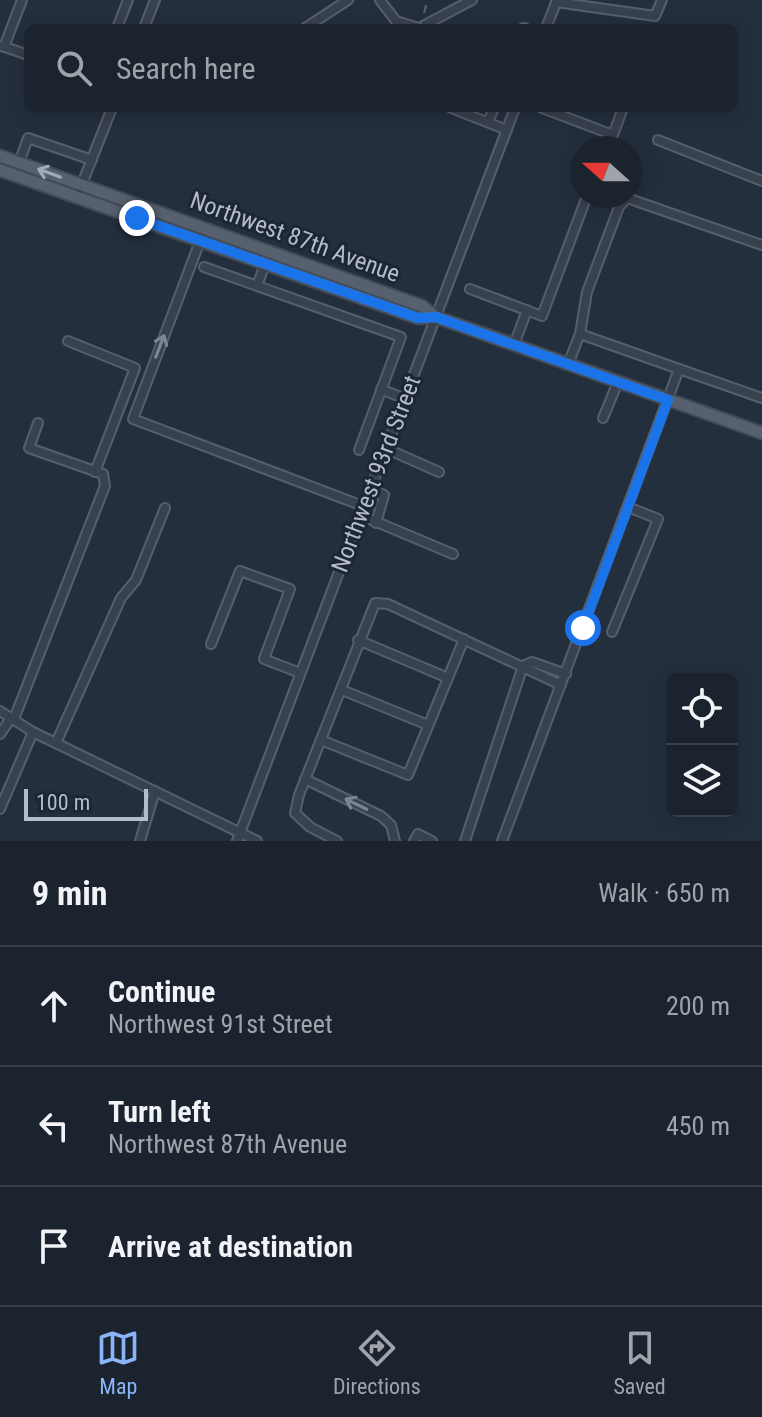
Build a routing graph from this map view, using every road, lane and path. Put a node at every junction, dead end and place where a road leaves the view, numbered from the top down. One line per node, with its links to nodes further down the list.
1 (22, 0): 15 (street)
2 (128, 0): 9 (street)
3 (155, 0): 10 (street)
4 (348, 0): 11 (street)
5 (380, 0): 12 (street)
6 (472, 0): 13 (street)
7 (662, 0): 8 (street)
8 (557, 1): 14 (street)
9 (119, 24)
10 (146, 24)
11 (311, 24)
12 (406, 24)
13 (427, 24)
14 (548, 24)
15 (2, 46): 16 (street)
16 (24, 54)
17 (110, 112): 27 (street)
18 (463, 112): 23 (street)
19 (492, 112): 23 (street)
20 (514, 112): 24 (street, Northwest 93rd Street)
21 (552, 112): 22 (street)
22 (622, 112)
23 (488, 122): 24 (street)
24 (507, 130): 41 (street, Northwest 93rd Street)
25 (658, 140): 30 (street)
26 (0, 156): 28 (main road, Northwest 87th Avenue)
27 (92, 160): 28 (street); 31 (street)
28 (19, 163): 31 (main road, Northwest 87th Avenue, one-way to 28)
29 (0, 170): 32 (main road, Northwest 87th Avenue)
30 (762, 181)
31 (82, 185): 32 (street); 41 (main road, Northwest 87th Avenue)
32 (77, 197): 34 (main road, Northwest 87th Avenue)
33 (582, 208): 40 (street)
34 (200, 241): 36 (main road, Northwest 87th Avenue); 62 (street, one-way to 34)
35 (762, 245): 42 (street)
36 (265, 264): 38 (street); 41 (main road, Northwest 87th Avenue)
37 (204, 267): 38 (street)
38 (257, 286): 48 (street)
39 (470, 289): 40 (street)
40 (527, 310): 44 (street)
41 (436, 317): 44 (main road, Northwest 87th Avenue); 50 (street, Northwest 93rd Street)
42 (580, 334): 45 (street); 46 (street)
43 (68, 341): 57 (street)
44 (514, 345): 45 (main road, Northwest 87th Avenue)
45 (568, 364): 47 (main road, Northwest 87th Avenue)
46 (679, 369): 49 (street); 51 (street)
47 (618, 382): 51 (main road, Northwest 87th Avenue); 52 (street)
48 (381, 389): 50 (street); 56 (street)
49 (762, 398)
50 (405, 399): 55 (street, Northwest 93rd Street)
51 (668, 400): 54 (main road, Northwest 87th Avenue); 60 (street)
52 (603, 418)
53 (38, 423): 57 (street)
54 (762, 433)
55 (385, 448): 58 (street); 59 (street, Northwest 93rd Street)
56 (359, 450)
57 (95, 472): 76 (street)
58 (439, 472)
59 (370, 488): 62 (street, Northwest 93rd Street); 63 (street)
60 (628, 507): 65 (street); 71 (street)
61 (165, 508): 81 (street)
62 (362, 510): 63 (street); 70 (street, Northwest 93rd Street)
63 (376, 523): 64 (street)
64 (453, 554)
65 (612, 632)
66 (464, 639): 67 (street); 69 (street); 72 (street)
67 (358, 640): 72 (street); 74 (street)
68 (211, 644): 70 (street)
69 (523, 666): 71 (street); 73 (street); 92 (street)
70 (300, 673): 85 (street, Northwest 93rd Street)
71 (566, 674): 73 (street)
72 (448, 678): 77 (street)
73 (561, 685): 93 (street)
74 (342, 690): 77 (street); 80 (street)
75 (0, 711): 76 (street)
76 (13, 718): 78 (street); 79 (street)
77 (428, 725): 80 (street)
78 (33, 732): 81 (street); 84 (street)
79 (0, 734)
80 (321, 740): 82 (street)
81 (56, 743): 83 (street)
82 (305, 779): 88 (street); 89 (street, one-way to 82)
83 (155, 791): 85 (street); 86 (street)
84 (0, 809)
85 (239, 837): 87 (street)
86 (140, 841)
87 (257, 841)
88 (337, 841)
89 (395, 841)
90 (414, 841): 91 (street)
91 (432, 841)
92 (465, 841)
93 (502, 841)

